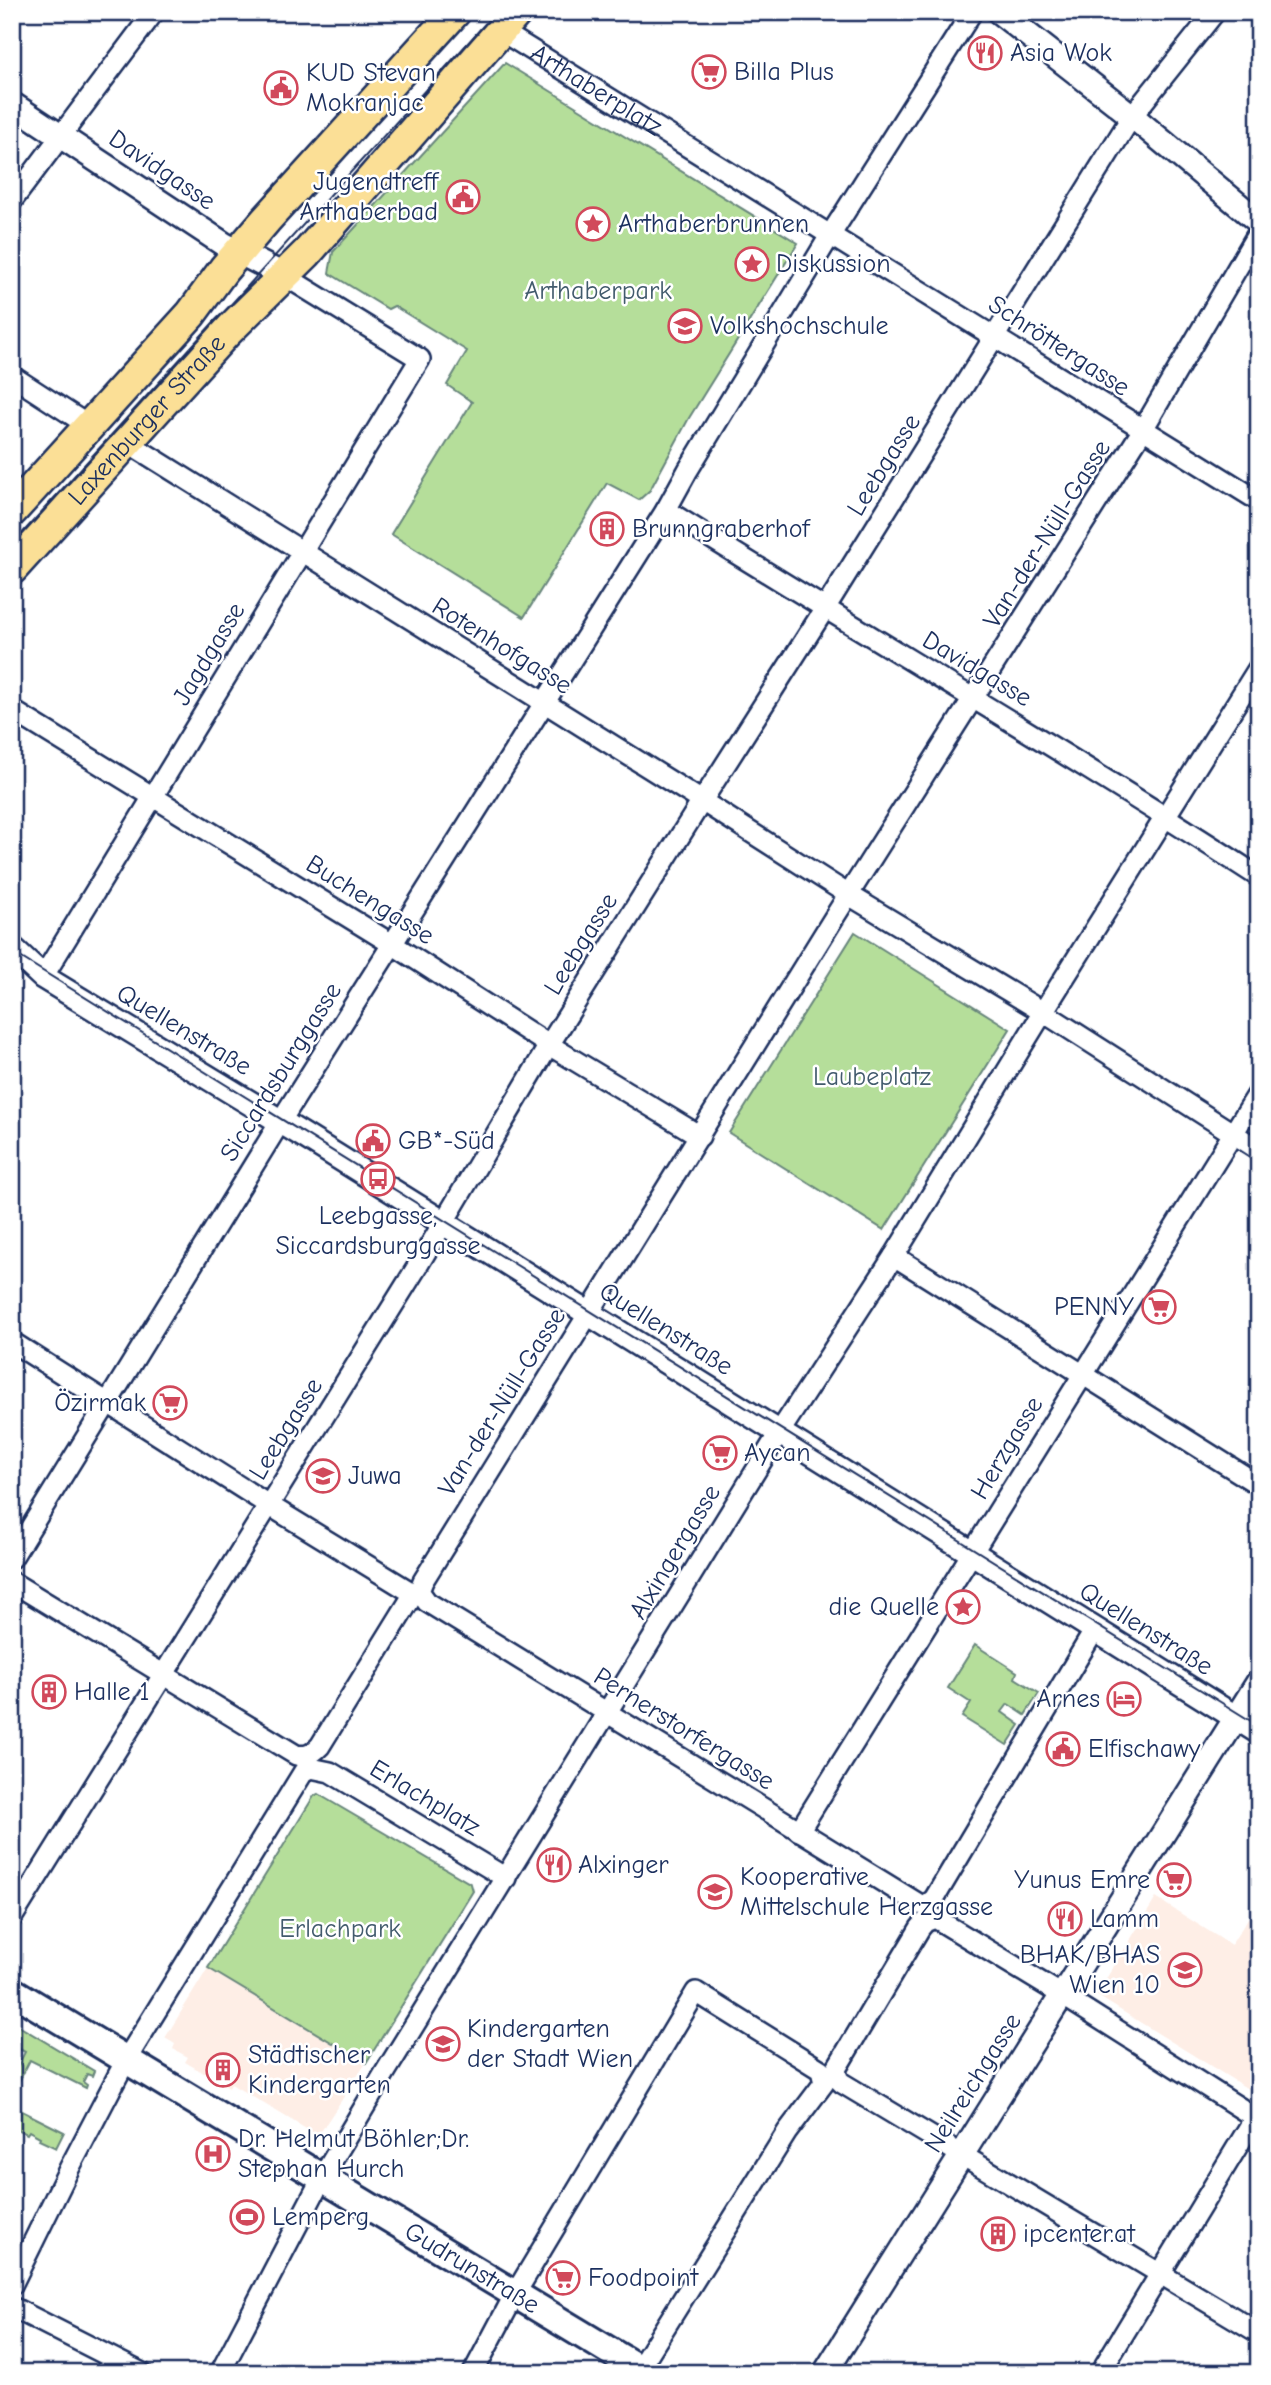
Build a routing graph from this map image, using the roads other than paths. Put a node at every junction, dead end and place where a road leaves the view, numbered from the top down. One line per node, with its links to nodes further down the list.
1 (154, 12): 9 (street)
2 (455, 12): 14 (main road)
3 (972, 12): 13 (street)
4 (999, 12): 8 (street)
5 (1215, 12): 8 (street, Leebgasse)
6 (509, 22): 13 (street, Arthaberplatz); 15 (main road, Arthaberplatz)
7 (12, 104): 9 (street, Davidgasse)
8 (1132, 116): 11 (street); 16 (street, Leebgasse)
9 (61, 136): 10 (street); 14 (street, Davidgasse)
10 (12, 201)
11 (1259, 222)
12 (1259, 231): 19 (street, Van-der-Nüll-Gasse)
13 (831, 234): 16 (street, Schröttergasse); 22 (street)
14 (238, 253): 15 (street, Davidgasse); 18 (main road, Laxenburger Straße)
15 (285, 276): 20 (main road, Laxenburger Straße); 24 (street, Jagdgasse)
16 (995, 336): 19 (street, Schröttergasse); 26 (street, Leebgasse)
17 (12, 376): 18 (street)
18 (89, 426): 23 (main road, Laxenburger Straße)
19 (1143, 431): 21 (street, Schröttergasse); 28 (street, Van-der-Nüll-Gasse)
20 (127, 442): 24 (street, Rotenhofgasse); 25 (main road, Laxenburger Straße)
21 (1259, 501)
22 (666, 510): 26 (street, Davidgasse); 29 (street, Siccardsburggasse)
23 (12, 511)
24 (302, 553): 29 (street, Rotenhofgasse); 31 (street, Jagdgasse)
25 (12, 569)
26 (824, 610): 28 (street, Davidgasse); 32 (street, Leebgasse)
27 (1259, 667): 33 (street)
28 (974, 699): 33 (street, Davidgasse); 35 (street, Van-der-Nüll-Gasse)
29 (543, 703): 32 (street, Rotenhofgasse); 36 (street, Siccardsburggasse)
30 (12, 710): 31 (street, Buchengasse)
31 (152, 797): 36 (street, Buchengasse); 39 (street, Jagdgasse)
32 (702, 801): 35 (street, Rotenhofgasse); 41 (street, Leebgasse)
33 (1165, 816): 34 (street, Davidgasse); 40 (street)
34 (1259, 877)
35 (849, 895): 40 (street); 45 (street)
36 (392, 944): 41 (street, Buchengasse); 43 (street, Siccardsburggasse)
37 (12, 948): 39 (street, Quellenstraße)
38 (12, 963): 39 (street, Quellenstraße)
39 (42, 976): 43 (street, Quellenstraße)
40 (1043, 1012): 44 (street); 48 (street)
41 (550, 1045): 45 (street, Buchengasse); 47 (street, Leebgasse)
42 (1259, 1093): 44 (street, Herzgasse)
43 (281, 1122): 47 (street, Quellenstraße); 52 (street, Siccardsburggasse)
44 (1233, 1133): 46 (street); 51 (street, Herzgasse)
45 (700, 1136): 49 (street, Van-der-Nüll-Gasse)
46 (1259, 1150)
47 (444, 1223): 49 (street, Quellenstraße); 55 (street, Leebgasse)
48 (894, 1256): 51 (street); 53 (street, Alxingergasse)
49 (588, 1313): 53 (street, Quellenstraße); 59 (street, Van-der-Nüll-Gasse)
50 (12, 1342): 52 (street, Pernerstorfergasse)
51 (1083, 1374): 54 (street); 56 (street, Herzgasse)
52 (108, 1401): 55 (street, Pernerstorfergasse); 57 (street, Siccardsburggasse)
53 (779, 1433): 56 (street, Quellenstraße); 63 (street, Alxingergasse)
54 (1259, 1485)
55 (270, 1506): 59 (street, Pernerstorfergasse); 61 (street, Leebgasse)
56 (973, 1554): 60 (street, Quellenstraße); 66 (street, Herzgasse)
57 (12, 1558)
58 (12, 1582): 61 (street)
59 (415, 1592): 61 (street, Van-der-Nüll-Gasse); 63 (street, Pernerstorfergasse)
60 (1094, 1631): 64 (street, Quellenstraße); 68 (street)
61 (165, 1675): 69 (street, Leebgasse)
62 (1259, 1681): 64 (street, Neilreichgasse)
63 (608, 1712): 66 (street, Pernerstorfergasse); 67 (street, Alxingergasse)
64 (1236, 1718): 65 (street, Quellenstraße); 71 (street, Neilreichgasse)
65 (1259, 1732)
66 (799, 1831): 68 (street, Pernerstorfergasse)
67 (506, 1878): 72 (street, Erlachplatz); 76 (street)
68 (928, 1912): 71 (street, Pernerstorfergasse); 73 (street)
69 (12, 1918)
70 (12, 1991): 72 (main road, Gudrunstraße)
71 (1062, 1994): 74 (street, Pernerstorfergasse); 75 (street, Neilreichgasse)
72 (127, 2060): 76 (main road, Gudrunstraße); 78 (street)
73 (830, 2077): 75 (street); 79 (street); 82 (street)
74 (1257, 2116): 77 (street)
75 (962, 2154): 77 (street); 86 (street, Neilreichgasse)
76 (323, 2176): 79 (main road, Gudrunstraße); 84 (street)
77 (1160, 2274): 81 (street); 87 (street)
78 (12, 2285)
79 (515, 2294): 82 (main road, Gudrunstraße); 85 (street)
80 (12, 2307): 83 (street)
81 (1259, 2333)
82 (643, 2371)
83 (142, 2373)
84 (220, 2373)
85 (473, 2373)
86 (825, 2373)
87 (1100, 2373)

